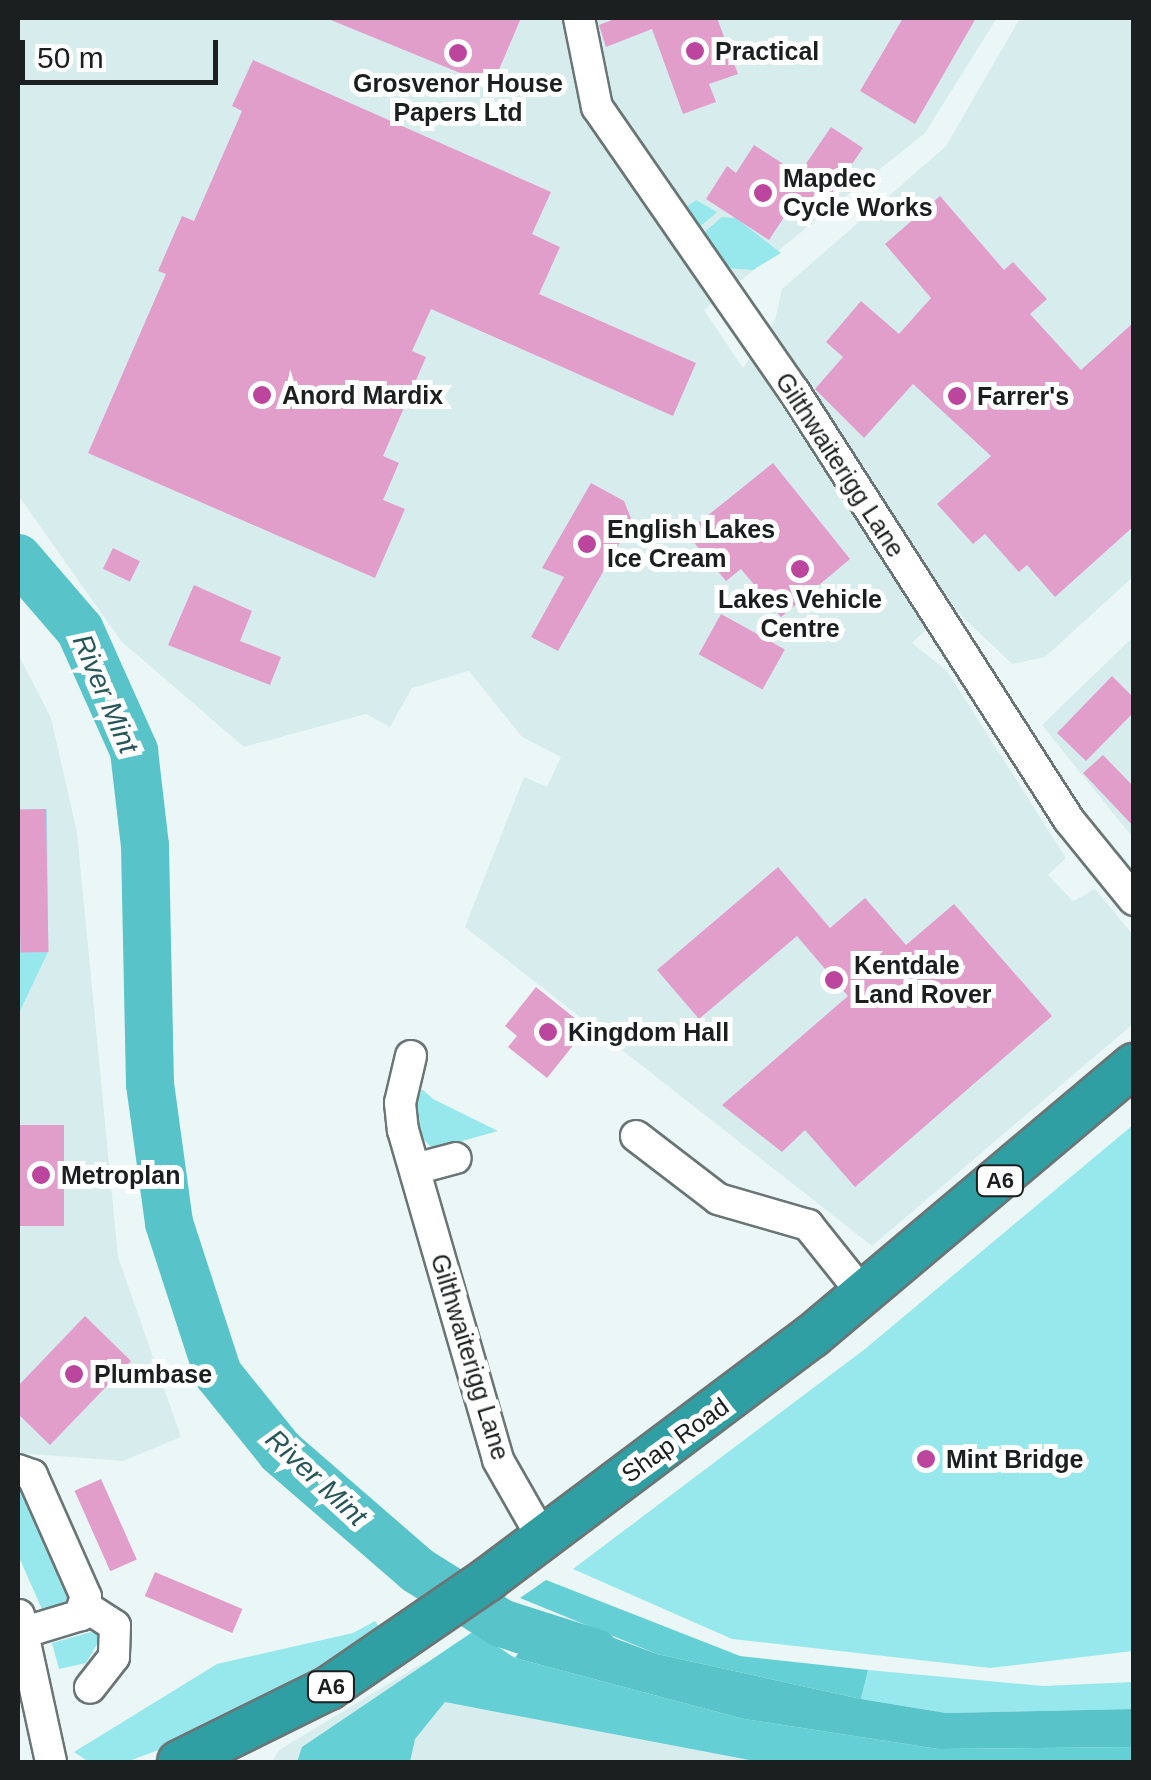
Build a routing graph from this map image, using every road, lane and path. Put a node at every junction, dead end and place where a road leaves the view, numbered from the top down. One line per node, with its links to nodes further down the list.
1 (579, 18): 2 (street, Gilthwaiterigg Lane)
2 (1134, 900)
3 (412, 1056): 7 (street, Gilthwaiterigg Lane)
4 (1134, 1065): 8 (highway, Shap Road / A6)
5 (636, 1136): 8 (street)
6 (456, 1158): 7 (street)
7 (415, 1169): 10 (street, Gilthwaiterigg Lane)
8 (863, 1294): 10 (highway, Shap Road / A6)
9 (18, 1470): 11 (street)
10 (542, 1537): 14 (highway, Shap Road / A6)
11 (84, 1605): 12 (street); 13 (street)
12 (21, 1622): 15 (street)
13 (90, 1688)
14 (227, 1753): 16 (highway, Shap Road / A6)
15 (51, 1762)
16 (179, 1762)

